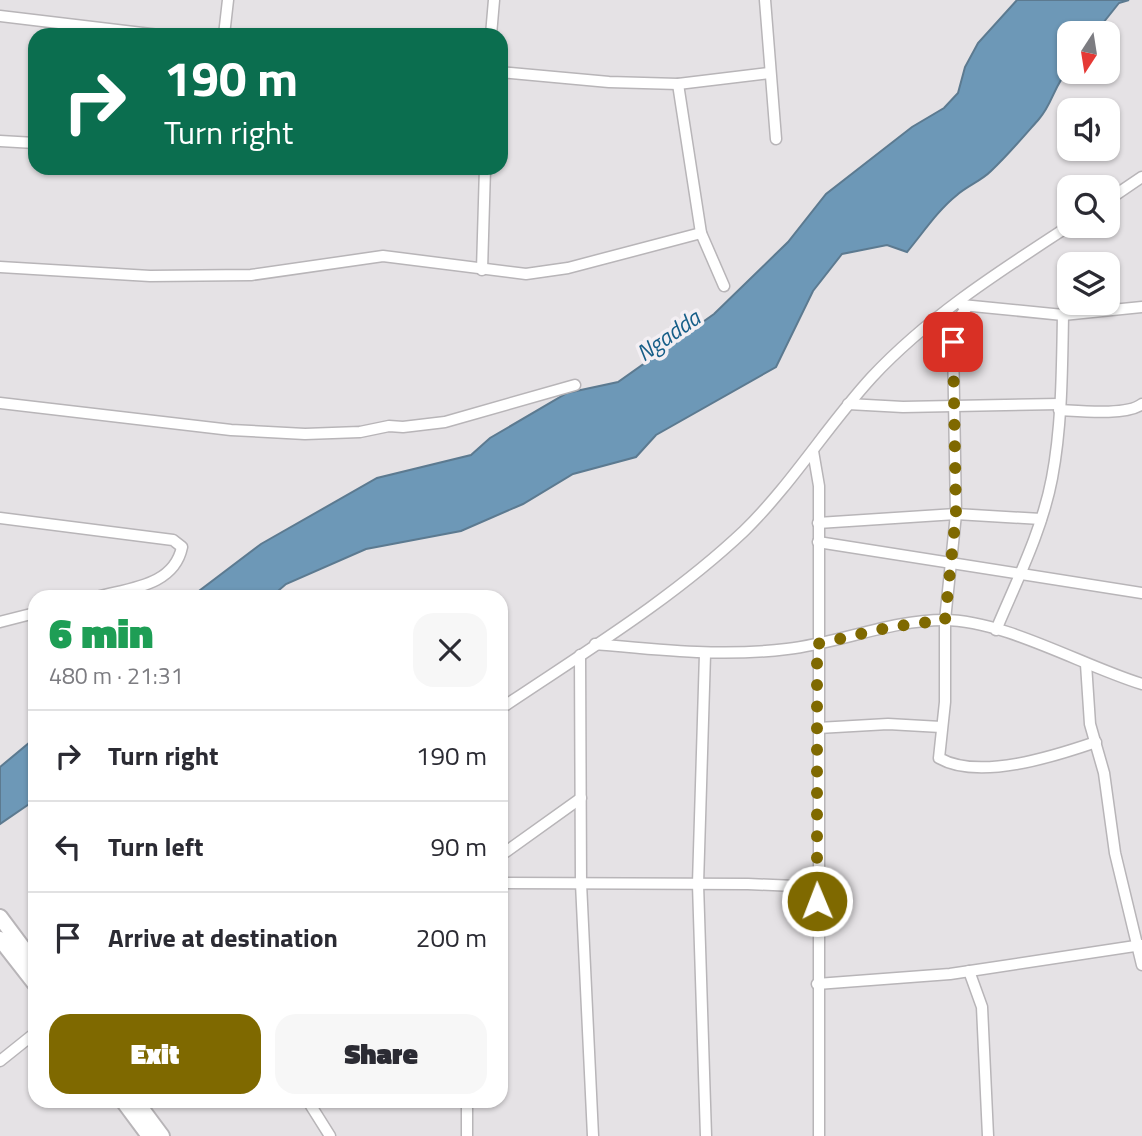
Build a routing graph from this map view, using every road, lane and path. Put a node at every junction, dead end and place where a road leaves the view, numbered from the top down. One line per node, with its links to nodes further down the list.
1 (228, 0): 6 (street)
2 (494, 0): 7 (street)
3 (765, 0): 9 (street)
4 (0, 16): 5 (street)
5 (100, 28)
6 (225, 28)
7 (492, 28)
8 (508, 73): 10 (street)
9 (769, 73): 10 (street); 11 (street)
10 (678, 84): 17 (street)
11 (776, 139)
12 (0, 141): 13 (street)
13 (28, 142)
14 (485, 175): 20 (street)
15 (1142, 177): 16 (street)
16 (1120, 192)
17 (701, 233): 20 (street); 21 (street)
18 (1057, 234): 22 (street)
19 (0, 267): 20 (street)
20 (482, 270)
21 (724, 286)
22 (953, 304): 23 (street); 28 (street)
23 (968, 306): 25 (street); 30 (street)
24 (1142, 307): 25 (street)
25 (1063, 316): 31 (street)
26 (575, 384): 27 (street)
27 (0, 403)
28 (848, 404): 30 (street); 32 (street)
29 (1142, 404): 31 (street)
30 (956, 407): 31 (street); 33 (street)
31 (1059, 407): 35 (street)
32 (813, 451): 36 (street); 46 (street)
33 (956, 514): 35 (street); 36 (street); 38 (street)
34 (0, 519): 40 (street)
35 (1041, 519): 39 (street)
36 (818, 523): 37 (street)
37 (818, 542): 38 (street); 47 (street)
38 (952, 561): 39 (street); 43 (street)
39 (1021, 574): 41 (street); 45 (street)
40 (126, 590)
41 (1142, 593)
42 (28, 615): 44 (street)
43 (945, 620): 45 (street); 47 (street); 53 (street)
44 (0, 622)
45 (996, 630): 50 (street)
46 (595, 644): 48 (street); 49 (street)
47 (817, 644): 48 (street); 54 (street)
48 (705, 654): 60 (street)
49 (580, 655): 52 (street); 56 (street)
50 (1086, 664): 51 (street); 55 (street)
51 (1142, 684)
52 (508, 704)
53 (941, 727): 54 (street); 55 (street)
54 (818, 728): 61 (street)
55 (1096, 742): 64 (street)
56 (581, 798): 57 (street); 59 (street)
57 (508, 850)
58 (508, 883): 59 (street)
59 (581, 883): 60 (street); 80 (street)
60 (698, 884): 61 (street); 81 (street)
61 (817, 887): 69 (street)
62 (0, 917): 65 (highway)
63 (0, 939): 68 (highway)
64 (1141, 946): 66 (street); 67 (street)
65 (28, 955)
66 (1142, 965)
67 (969, 971): 69 (street); 83 (street)
68 (28, 975)
69 (817, 984): 82 (street)
70 (28, 1039): 71 (street)
71 (0, 1061)
72 (128, 1108): 76 (highway)
73 (141, 1108): 77 (highway)
74 (312, 1108): 78 (street)
75 (467, 1108): 79 (street)
76 (149, 1136)
77 (162, 1136)
78 (330, 1136)
79 (467, 1136)
80 (593, 1136)
81 (706, 1136)
82 (818, 1136)
83 (988, 1136)

